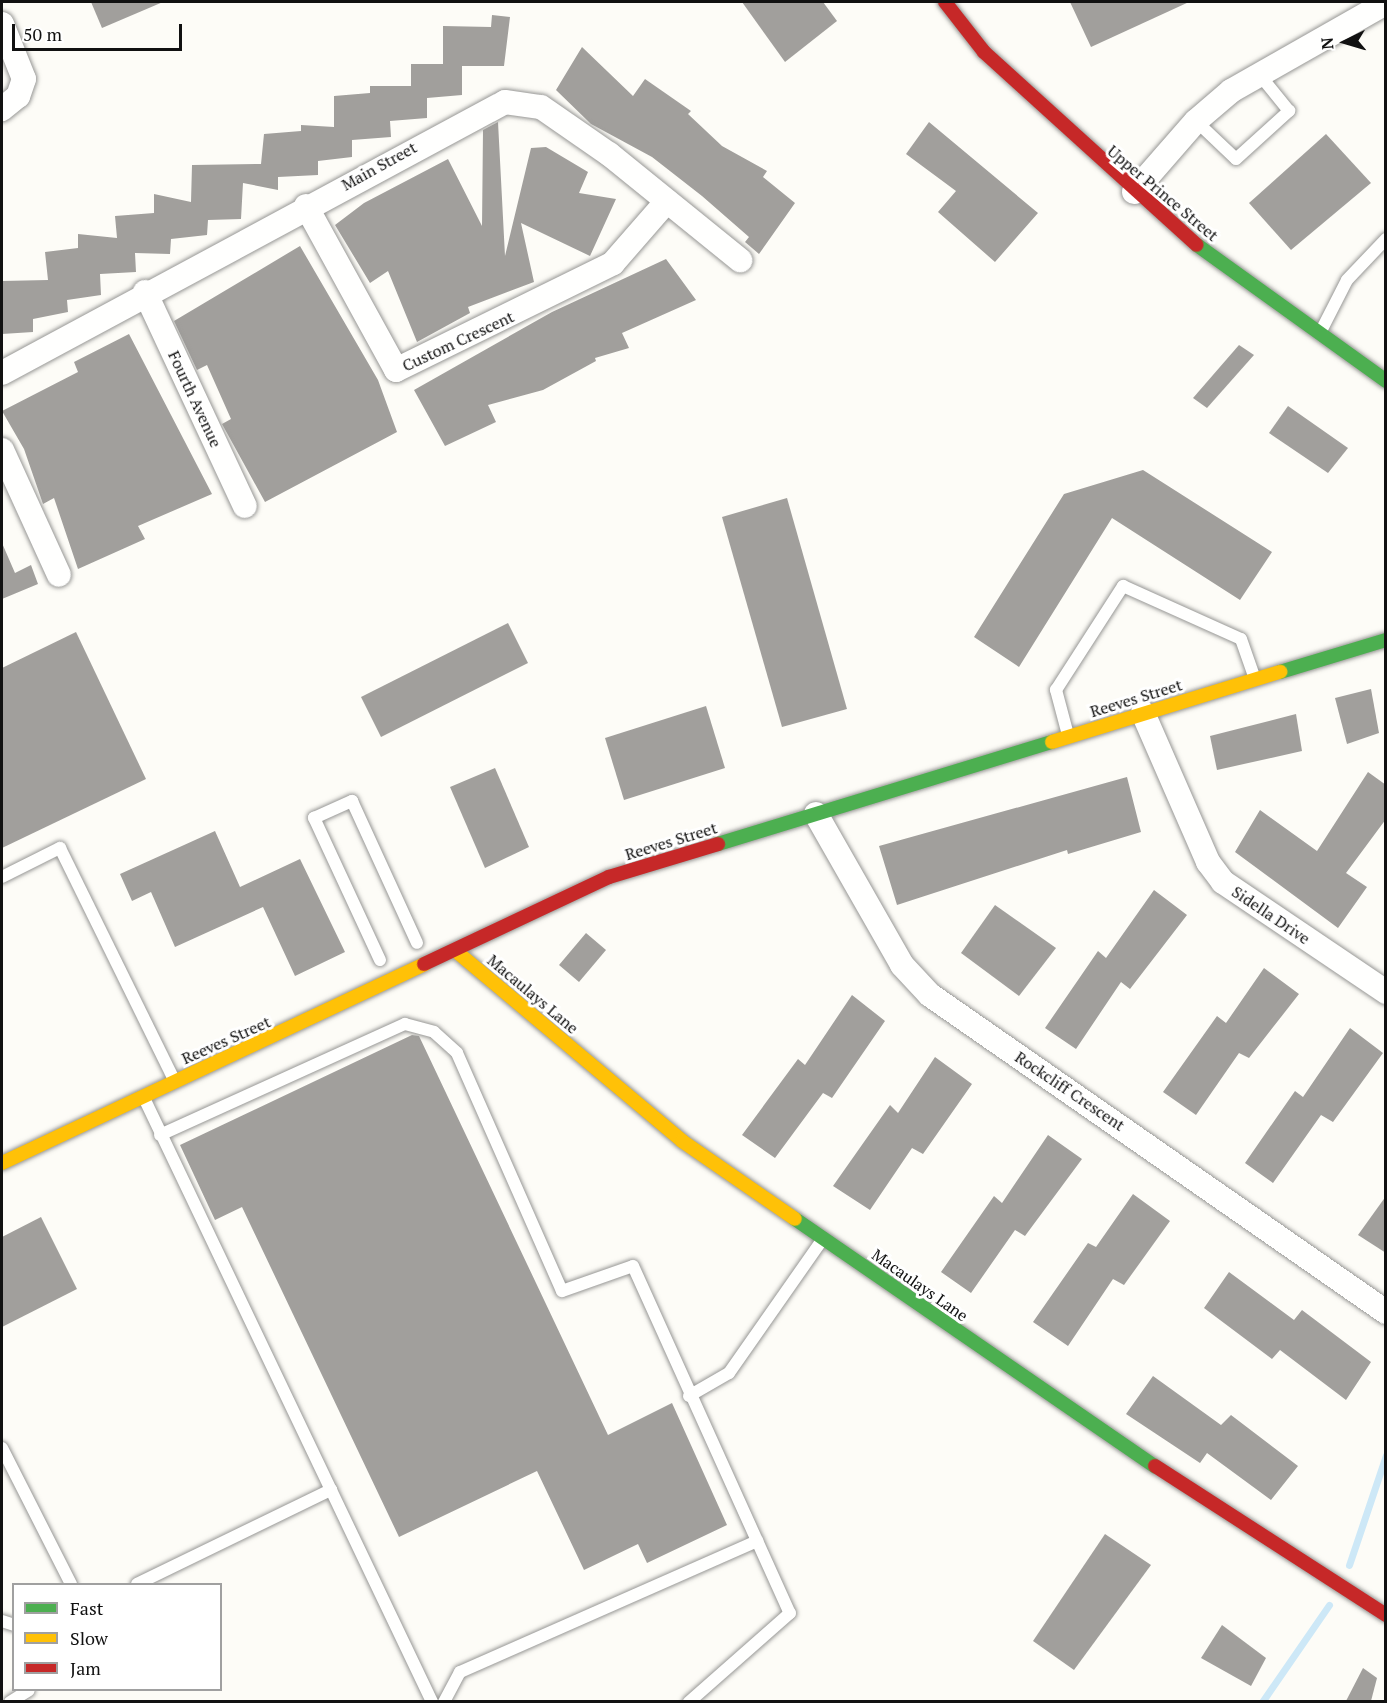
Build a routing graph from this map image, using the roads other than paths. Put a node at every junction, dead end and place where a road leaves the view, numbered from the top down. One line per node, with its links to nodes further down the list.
1 (945, 2): 7 (street, Upper Prince Street)
2 (1386, 3): 4 (street)
3 (2, 24): 5 (street)
4 (1259, 74): 6 (street); 6 (lane)
5 (2, 109)
6 (1196, 121): 7 (street)
7 (1134, 192): 13 (street, Upper Prince Street)
8 (667, 201): 9 (street, Main Street); 9 (street, Custom Crescent); 11 (street, Main Street)
9 (306, 206): 12 (street, Main Street)
10 (1386, 239): 13 (lane)
11 (740, 261)
12 (145, 292): 14 (street, Main Street); 17 (street, Fourth Avenue)
13 (1320, 333): 15 (street, Upper Prince Street)
14 (2, 373)
15 (1386, 381)
16 (2, 450): 18 (street)
17 (245, 507)
18 (59, 574)
19 (1386, 640): 20 (street, Reeves Street)
20 (1256, 680): 21 (street, Reeves Street); 22 (lane)
21 (1143, 713): 22 (street, Reeves Street); 28 (street, Sidella Drive)
22 (1069, 736): 23 (street, Reeves Street)
23 (816, 814): 26 (street, Reeves Street); 34 (street, Rockcliff Crescent)
24 (2, 877): 29 (lane)
25 (417, 943): 27 (lane)
26 (457, 952): 29 (street, Reeves Street); 33 (street, Macaulays Lane)
27 (380, 960)
28 (1386, 992)
29 (175, 1081): 30 (street, Reeves Street)
30 (143, 1096): 31 (lane); 32 (street, Reeves Street)
31 (160, 1135): 35 (lane); 37 (lane)
32 (2, 1163)
33 (824, 1238): 35 (lane); 41 (street, Macaulays Lane)
34 (1386, 1312)
35 (689, 1396): 38 (lane)
36 (2, 1448): 39 (lane)
37 (331, 1490): 40 (lane); 44 (lane)
38 (757, 1541): 45 (lane); 46 (lane)
39 (70, 1583)
40 (139, 1583)
41 (1386, 1615)
42 (26, 1691): 43 (lane)
43 (13, 1701)
44 (432, 1701)
45 (444, 1701)
46 (689, 1701)

